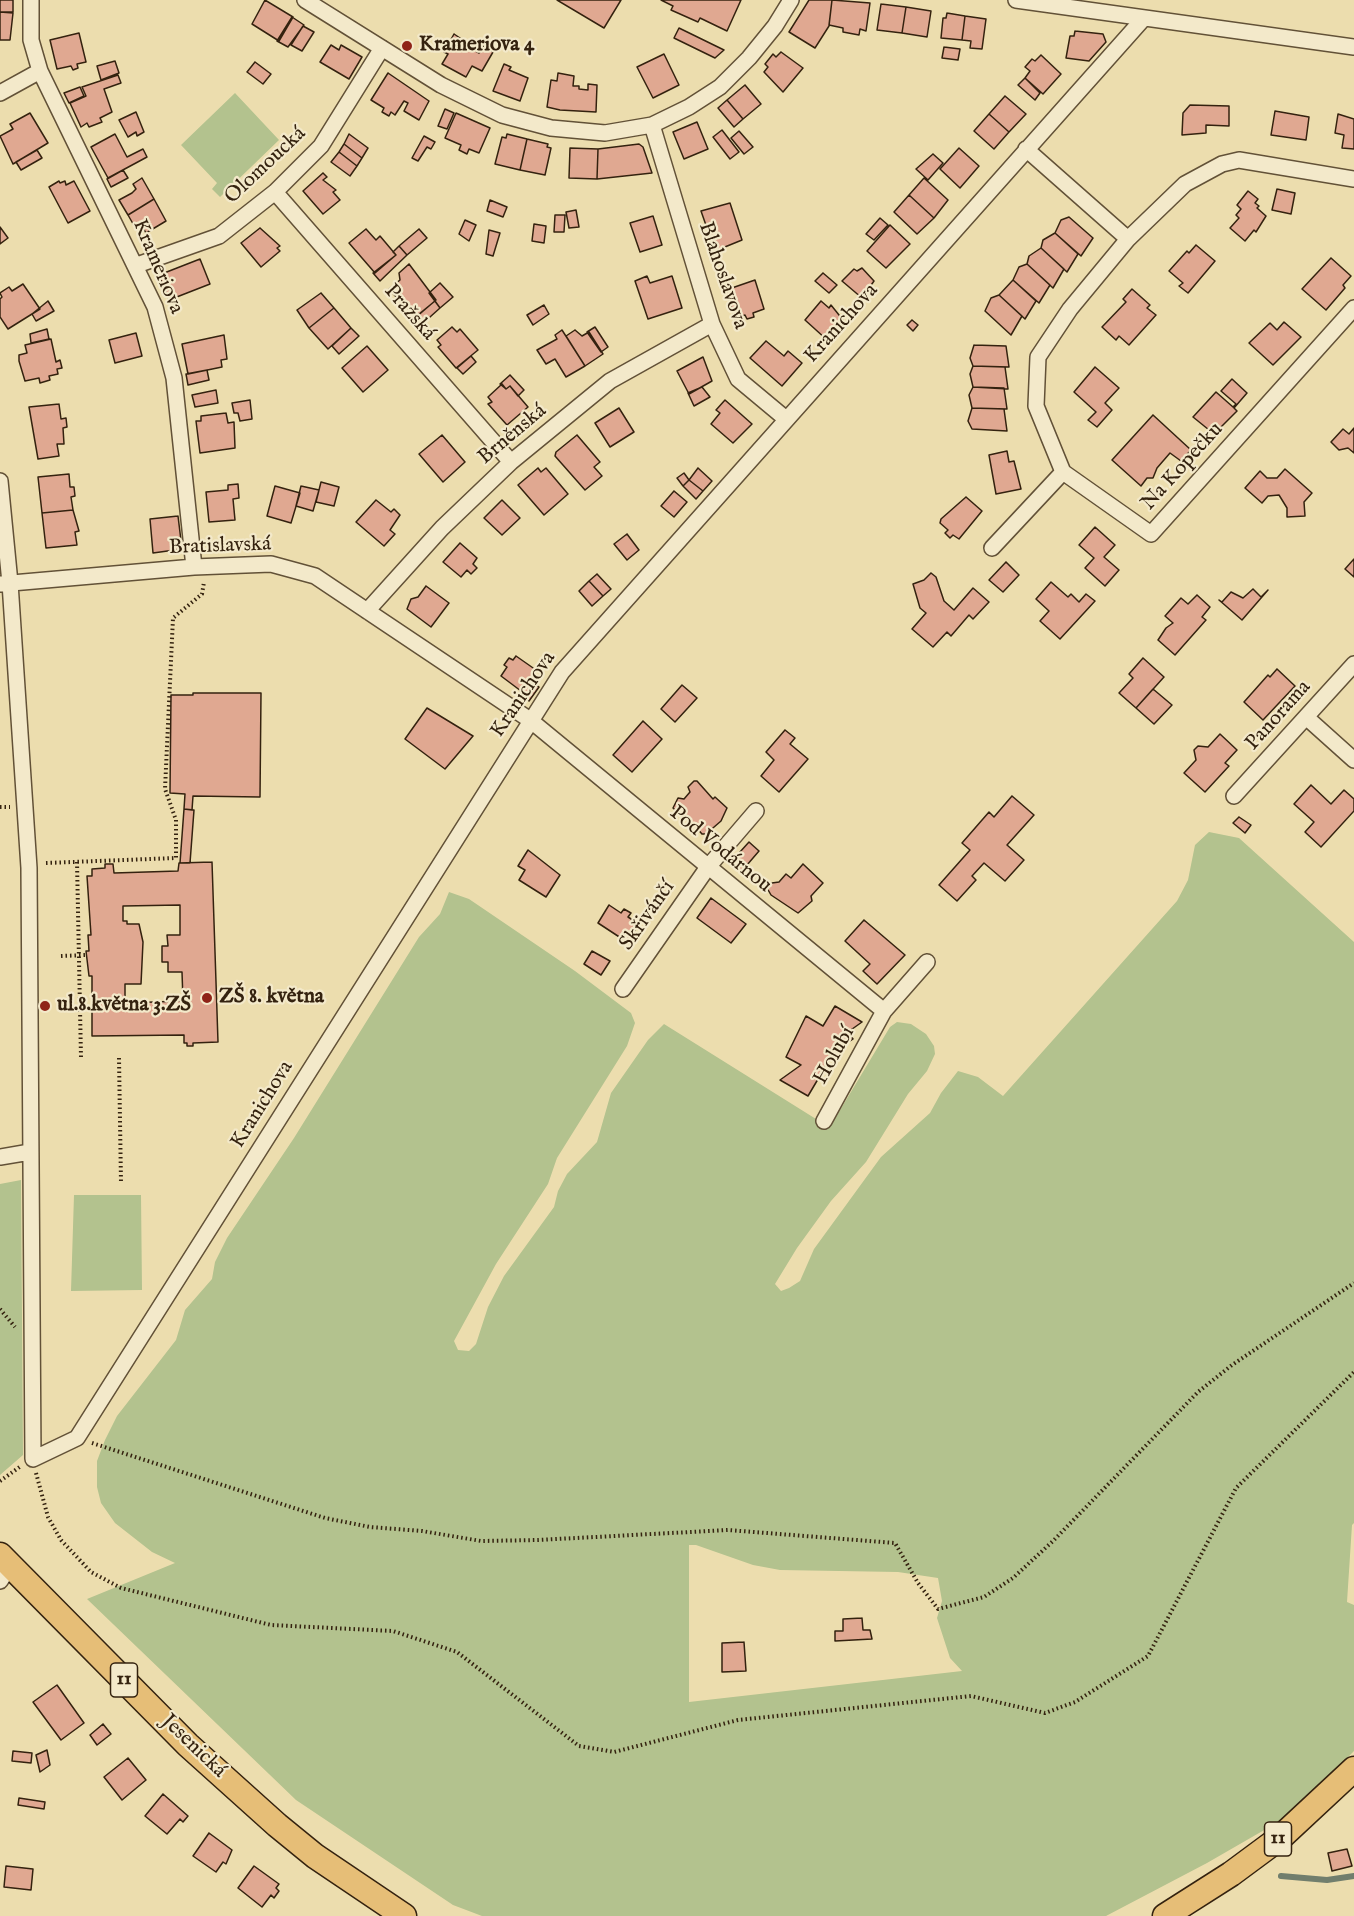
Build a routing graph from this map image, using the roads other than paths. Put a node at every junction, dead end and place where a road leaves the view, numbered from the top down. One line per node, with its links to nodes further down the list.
1 (31, 0): 9 (street, Krameriova)
2 (304, 0): 5 (street)
3 (791, 0): 11 (street)
4 (1016, 0): 6 (street)
5 (325, 5): 8 (street)
6 (1144, 18): 7 (street); 12 (street, Kranichova)
7 (1354, 47)
8 (382, 48): 11 (street); 14 (street, Olomoucká)
9 (40, 71): 10 (street); 16 (street, Krameriova)
10 (0, 93)
11 (652, 125): 18 (street, Blahoslavova)
12 (1026, 149): 15 (street); 19 (street, Kranichova)
13 (1354, 179): 15 (street)
14 (275, 192): 16 (street, Olomoucká); 20 (street, Pražská)
15 (1128, 239): 21 (street)
16 (137, 265): 24 (street, Krameriova)
17 (1354, 309): 21 (street, Na Kopečku)
18 (712, 324): 19 (street, Blahoslavova); 20 (street, Brněnská)
19 (786, 419): 29 (street, Kranichova)
20 (511, 462): 26 (street, Brněnská)
21 (1063, 472): 23 (street)
22 (0, 481): 25 (street)
23 (992, 548)
24 (199, 567): 25 (street, Bratislavská); 26 (street, Bratislavská)
25 (5, 583): 38 (street)
26 (367, 611): 29 (street, Bratislavská)
27 (1354, 664): 28 (street, Panorama)
28 (1306, 717): 30 (street); 31 (street, Panorama)
29 (530, 720): 33 (street, Pod Vodárnou); 38 (street, Kranichova)
30 (1354, 760)
31 (1234, 796)
32 (756, 811): 33 (street, Skřivánčí)
33 (708, 867): 35 (street, Skřivánčí); 36 (street, Pod Vodárnou)
34 (927, 962): 36 (street, Holubí)
35 (623, 989)
36 (884, 1011): 37 (street, Holubí)
37 (824, 1121)
38 (30, 1152): 39 (street)
39 (0, 1157)
40 (4, 1567): 42 (main road, Jesenická / 11)
41 (1354, 1769): 43 (main road, 11)
42 (404, 1916)
43 (1165, 1916)

